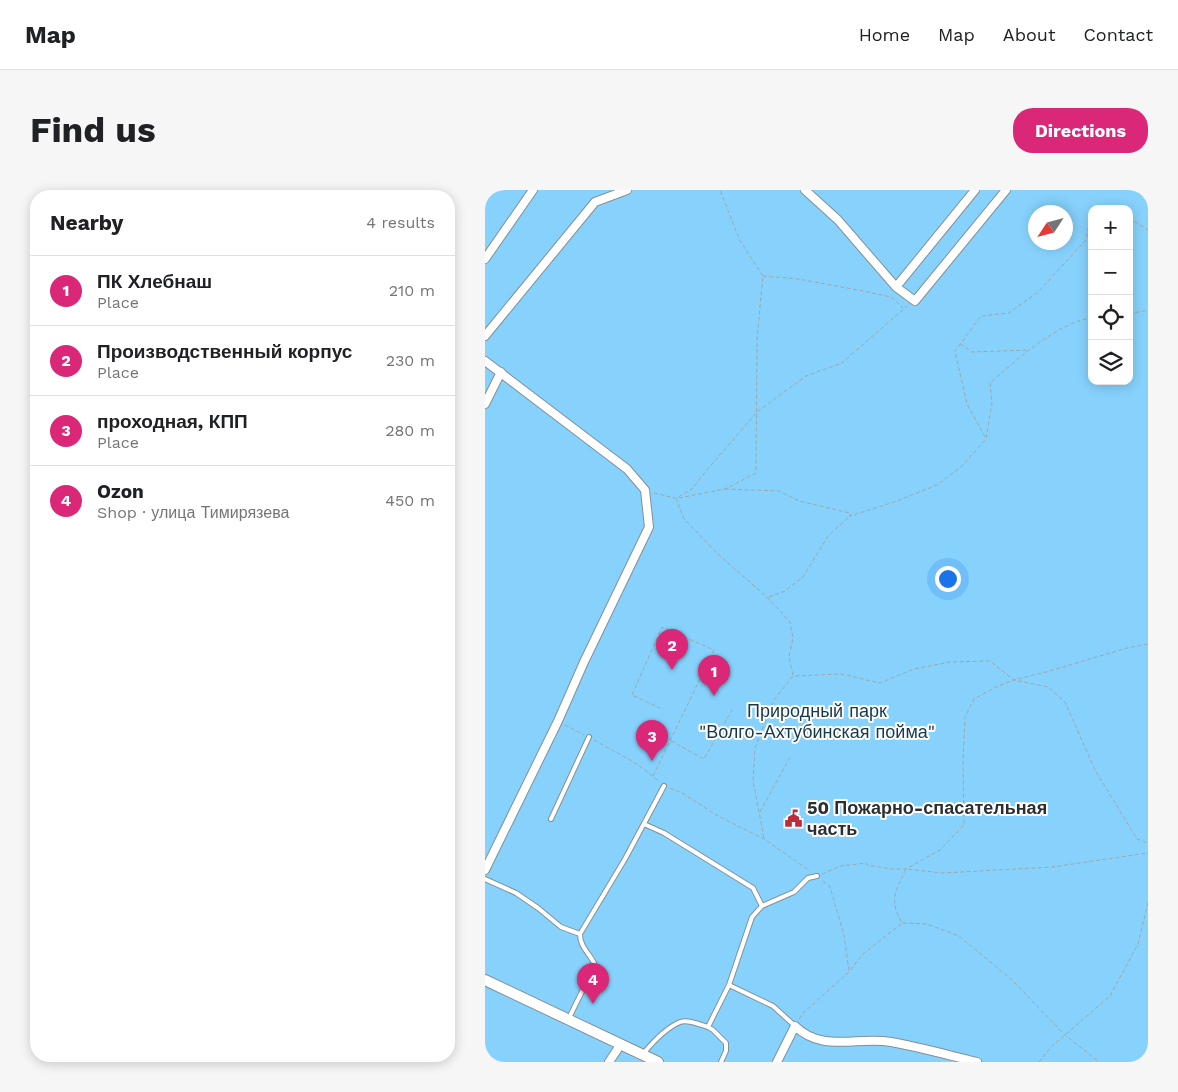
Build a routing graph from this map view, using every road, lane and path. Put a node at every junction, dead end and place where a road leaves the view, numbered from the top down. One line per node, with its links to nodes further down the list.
1 (533, 190): 10 (street)
2 (627, 190): 16 (street)
3 (720, 190): 11 (path)
4 (805, 190): 12 (street)
5 (975, 190): 12 (street)
6 (1006, 190): 12 (street)
7 (1133, 221): 9 (path)
8 (1088, 229): 17 (path)
9 (1148, 230)
10 (485, 259)
11 (763, 276): 22 (path); 22 (path)
12 (896, 287)
13 (1148, 310): 14 (path)
14 (1133, 313)
15 (1088, 318): 18 (path)
16 (485, 336)
17 (960, 344): 18 (path); 23 (path)
18 (1028, 350): 23 (path)
19 (485, 360): 20 (street)
20 (501, 372): 21 (street); 25 (street)
21 (485, 404)
22 (757, 412): 24 (path); 26 (path)
23 (986, 439): 27 (path)
24 (725, 489): 26 (path); 27 (path)
25 (645, 490): 26 (path); 34 (street)
26 (676, 498): 28 (path)
27 (850, 516): 28 (path)
28 (768, 598): 30 (path)
29 (1148, 644): 31 (path)
30 (793, 676): 31 (path); 40 (path)
31 (1014, 680): 44 (path); 46 (path)
32 (660, 708): 36 (path)
33 (732, 710): 36 (path)
34 (558, 722): 35 (path); 47 (street)
35 (589, 738): 38 (path); 41 (lane)
36 (671, 740): 38 (path)
37 (790, 758): 40 (path)
38 (653, 777): 39 (path)
39 (664, 786): 42 (lane); 43 (path)
40 (760, 813): 43 (path)
41 (551, 819)
42 (644, 824): 51 (lane); 53 (lane)
43 (764, 839): 48 (path)
44 (1148, 843)
45 (1148, 853): 46 (path)
46 (906, 869): 48 (path); 52 (path)
47 (485, 870)
48 (817, 876): 51 (lane); 54 (path)
49 (485, 878): 53 (lane)
50 (1148, 902): 60 (path)
51 (762, 906): 56 (lane)
52 (902, 924): 54 (path); 60 (path)
53 (580, 934): 57 (lane)
54 (849, 972): 58 (path)
55 (485, 980): 57 (street)
56 (729, 985): 58 (lane); 59 (lane)
57 (568, 1019): 61 (street)
58 (795, 1026): 66 (street); 67 (street)
59 (708, 1027): 62 (lane); 65 (lane)
60 (1065, 1035): 68 (path); 69 (path)
61 (621, 1044): 62 (street); 63 (street)
62 (643, 1055): 64 (street)
63 (609, 1062)
64 (658, 1062)
65 (721, 1062)
66 (777, 1062)
67 (977, 1062)
68 (1039, 1062)
69 (1099, 1062)

